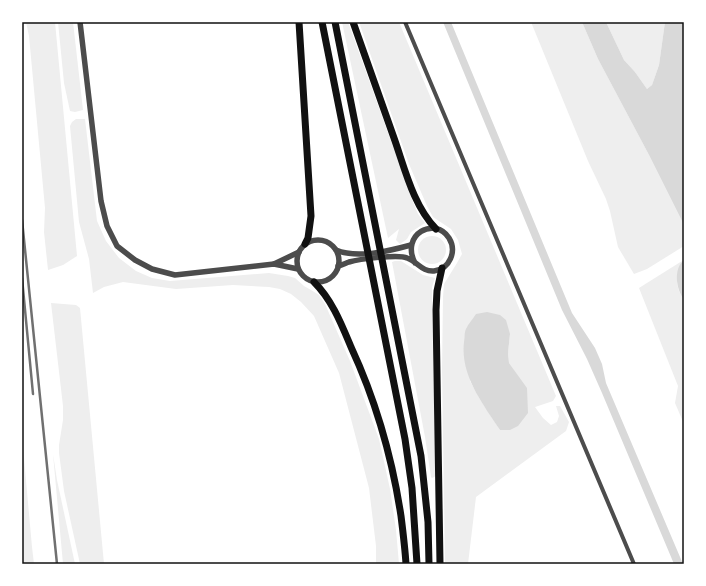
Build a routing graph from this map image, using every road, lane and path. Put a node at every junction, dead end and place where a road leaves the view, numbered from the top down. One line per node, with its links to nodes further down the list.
1 (80, 22): 13 (street)
2 (299, 22): 8 (highway)
3 (322, 22): 19 (highway)
4 (335, 22): 20 (highway)
5 (353, 22): 7 (highway)
6 (405, 22): 22 (street)
7 (436, 229): 9 (street); 15 (street)
8 (305, 244): 10 (street); 11 (street)
9 (411, 245): 10 (street); 12 (street)
10 (336, 250): 14 (street)
11 (298, 252): 13 (street); 16 (street)
12 (414, 263): 14 (street); 15 (street)
13 (274, 264): 16 (street)
14 (338, 266): 17 (street)
15 (442, 268): 21 (highway)
16 (298, 269): 17 (street)
17 (314, 282): 18 (highway)
18 (406, 564)
19 (417, 564)
20 (429, 564)
21 (440, 564)
22 (634, 564)

